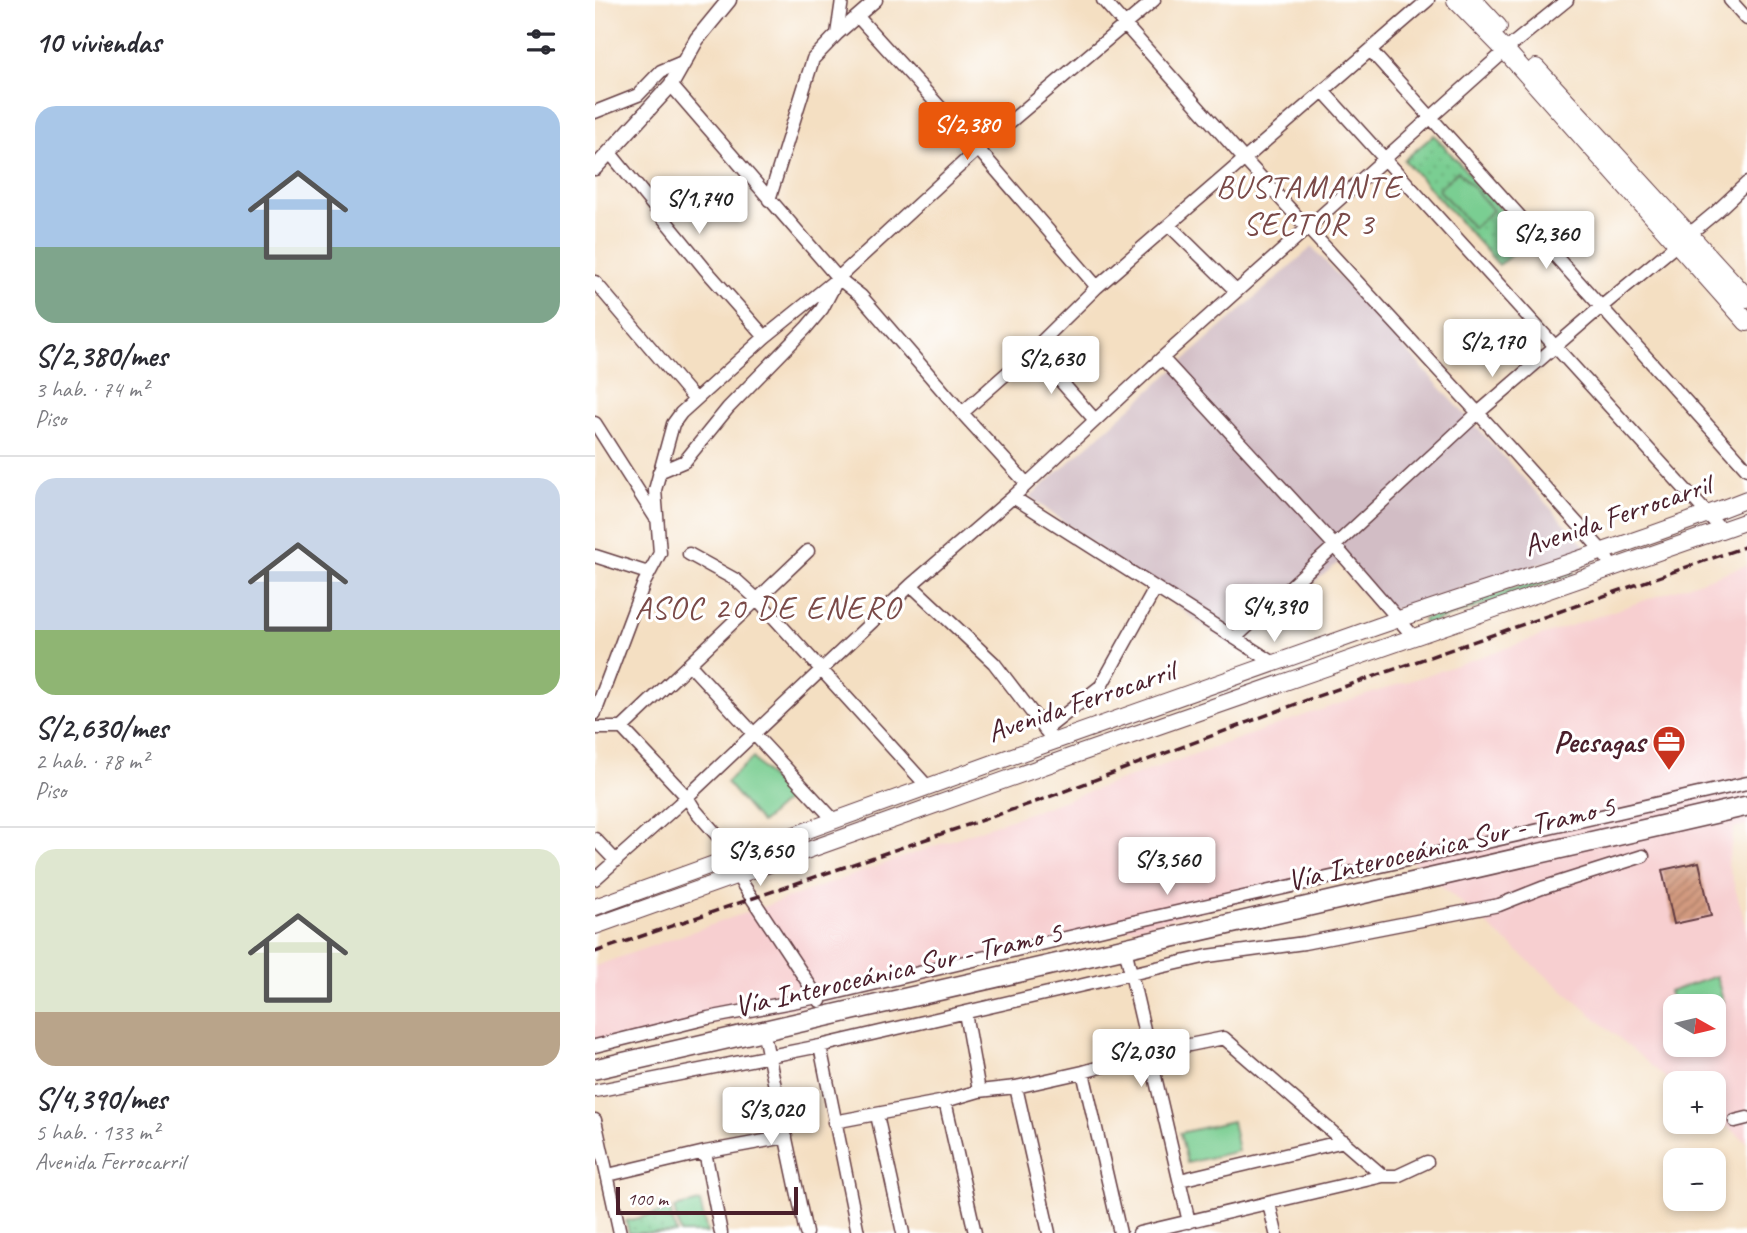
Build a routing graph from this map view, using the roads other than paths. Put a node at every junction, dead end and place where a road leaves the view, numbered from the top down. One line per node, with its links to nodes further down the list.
1 (729, 0): 17 (street)
2 (842, 0): 14 (street)
3 (876, 0): 11 (street)
4 (1103, 0): 13 (street)
5 (1154, 0): 13 (street)
6 (1428, 0): 16 (street)
7 (1455, 0): 15 (main road)
8 (1473, 0): 15 (main road)
9 (1567, 0): 15 (street)
10 (1730, 0): 12 (street)
11 (857, 17): 14 (street); 22 (street)
12 (1747, 19)
13 (1126, 24): 22 (street); 24 (street)
14 (837, 34): 28 (street)
15 (1510, 47): 21 (street); 31 (main road)
16 (1371, 51): 19 (street); 21 (street)
17 (685, 61): 18 (street); 20 (street)
18 (671, 85): 23 (street); 28 (street)
19 (1323, 91): 24 (street); 25 (street)
20 (595, 112)
21 (1431, 118): 25 (street); 37 (street)
22 (978, 149): 32 (street); 34 (street)
23 (610, 153): 26 (street); 39 (street)
24 (1244, 159): 29 (street); 30 (street)
25 (1385, 159): 30 (street); 40 (street)
26 (595, 168)
27 (1747, 183): 31 (street)
28 (769, 200): 32 (street)
29 (1170, 226): 34 (street); 35 (street)
30 (1306, 228): 35 (street); 45 (street)
31 (1682, 239): 36 (main road); 37 (street); 38 (main road)
32 (838, 278): 39 (street); 44 (street); 49 (street)
33 (595, 282): 43 (street)
34 (1097, 287): 41 (street)
35 (1236, 291): 42 (street)
36 (1747, 298)
37 (1601, 307): 40 (street); 48 (street)
38 (1747, 322)
39 (765, 337): 43 (street)
40 (1555, 347): 45 (street); 53 (street)
41 (1033, 350): 44 (street); 46 (street)
42 (1162, 358): 46 (street); 57 (street)
43 (695, 400): 49 (street)
44 (962, 413): 50 (street)
45 (1478, 413): 57 (street); 59 (street)
46 (1095, 420): 50 (street)
47 (595, 423): 54 (street)
48 (1747, 469)
49 (659, 472): 54 (street)
50 (1027, 484): 51 (street)
51 (1013, 497): 64 (street); 65 (street)
52 (1747, 499): 53 (main road, Avenida Ferrocarril)
53 (1707, 514): 56 (street); 59 (main road, Avenida Ferrocarril)
54 (657, 519): 63 (street)
55 (1747, 521): 56 (main road, Avenida Ferrocarril)
56 (1722, 530): 62 (main road, Avenida Ferrocarril)
57 (1335, 546): 67 (street); 69 (street)
58 (808, 551): 66 (street)
59 (1602, 552): 62 (street); 67 (main road, Avenida Ferrocarril)
60 (689, 554): 66 (street)
61 (595, 556): 63 (street)
62 (1613, 569): 68 (main road, Avenida Ferrocarril)
63 (648, 573): 73 (street)
64 (911, 585): 72 (street); 77 (street)
65 (1155, 589): 69 (street); 77 (street)
66 (758, 600): 71 (street); 72 (street)
67 (1398, 620): 68 (street); 70 (main road, Avenida Ferrocarril)
68 (1413, 636): 87 (main road, Avenida Ferrocarril)
69 (1236, 637): 70 (street)
70 (1274, 663): 77 (main road, Avenida Ferrocarril)
71 (690, 665): 74 (street); 76 (street)
72 (821, 668): 76 (street); 79 (street)
73 (595, 713)
74 (622, 728): 75 (street); 80 (street)
75 (595, 729)
76 (754, 734): 80 (street); 82 (street)
77 (1049, 735): 79 (main road, Avenida Ferrocarril)
78 (1747, 783): 93 (street)
79 (927, 786): 82 (main road, Avenida Ferrocarril)
80 (687, 797): 85 (street); 86 (street)
81 (1747, 806): 91 (highway, Vía Interoceánica Sur - Tramo 5)
82 (833, 819): 85 (main road, Avenida Ferrocarril)
83 (595, 839): 86 (street)
84 (1643, 856): 92 (street)
85 (730, 858): 87 (street); 89 (main road, Avenida Ferrocarril)
86 (616, 862): 88 (street)
87 (738, 877): 90 (main road, Avenida Ferrocarril); 93 (street)
88 (595, 879)
89 (595, 907)
90 (595, 926)
91 (1125, 948): 92 (street); 95 (highway, Vía Interoceánica Sur - Tramo 5)
92 (1133, 975): 94 (street); 99 (street)
93 (818, 997): 95 (street); 97 (street)
94 (965, 1013): 98 (street); 105 (street)
95 (829, 1015): 96 (highway, Vía Interoceánica Sur - Tramo 5)
96 (763, 1030): 100 (street); 101 (highway, Vía Interoceánica Sur - Tramo 5)
97 (595, 1046)
98 (820, 1046): 100 (street); 109 (street)
99 (1150, 1053): 102 (street); 111 (street); 116 (street)
100 (768, 1054): 104 (street); 110 (street)
101 (595, 1069)
102 (1083, 1072): 103 (street); 126 (street)
103 (1016, 1087): 105 (street); 125 (street)
104 (595, 1091)
105 (979, 1091): 106 (street)
106 (945, 1101): 107 (street); 124 (street)
107 (877, 1115): 109 (street); 123 (street)
108 (595, 1120): 114 (street)
109 (834, 1122): 122 (street)
110 (786, 1137): 112 (street); 121 (street)
111 (1344, 1141): 115 (street); 116 (street)
112 (705, 1152): 114 (street); 120 (street)
113 (1427, 1162): 115 (street)
114 (608, 1175): 119 (street)
115 (1383, 1175): 117 (street)
116 (1181, 1180): 118 (street)
117 (1269, 1204): 118 (street); 128 (street)
118 (1188, 1222): 127 (street)
119 (620, 1233)
120 (721, 1233)
121 (806, 1233)
122 (859, 1233)
123 (903, 1233)
124 (975, 1233)
125 (1049, 1233)
126 (1120, 1233)
127 (1139, 1233)
128 (1276, 1233)

